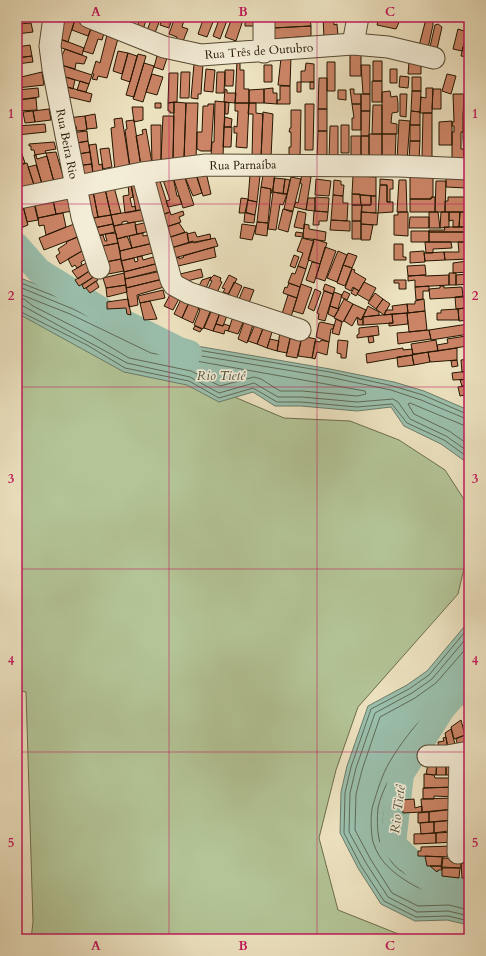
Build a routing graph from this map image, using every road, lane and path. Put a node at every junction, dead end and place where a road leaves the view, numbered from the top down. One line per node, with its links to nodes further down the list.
1 (54, 17): 10 (street, Rua Beira Rio)
2 (89, 17): 6 (street, Rua Três de Outubro)
3 (264, 17): 6 (street)
4 (358, 17): 5 (street)
5 (353, 44): 6 (street, Rua Três de Outubro); 7 (street, Rua Três de Outubro)
6 (264, 52)
7 (434, 58)
8 (469, 169): 9 (street, Rua Parnaíba)
9 (142, 173): 10 (street, Rua Parnaíba); 13 (street)
10 (75, 186): 11 (street, Rua Parnaíba); 12 (street, Rua Beira Rio)
11 (19, 198)
12 (99, 268)
13 (300, 330)
14 (464, 753): 15 (street); 16 (street)
15 (428, 756)
16 (458, 853)

